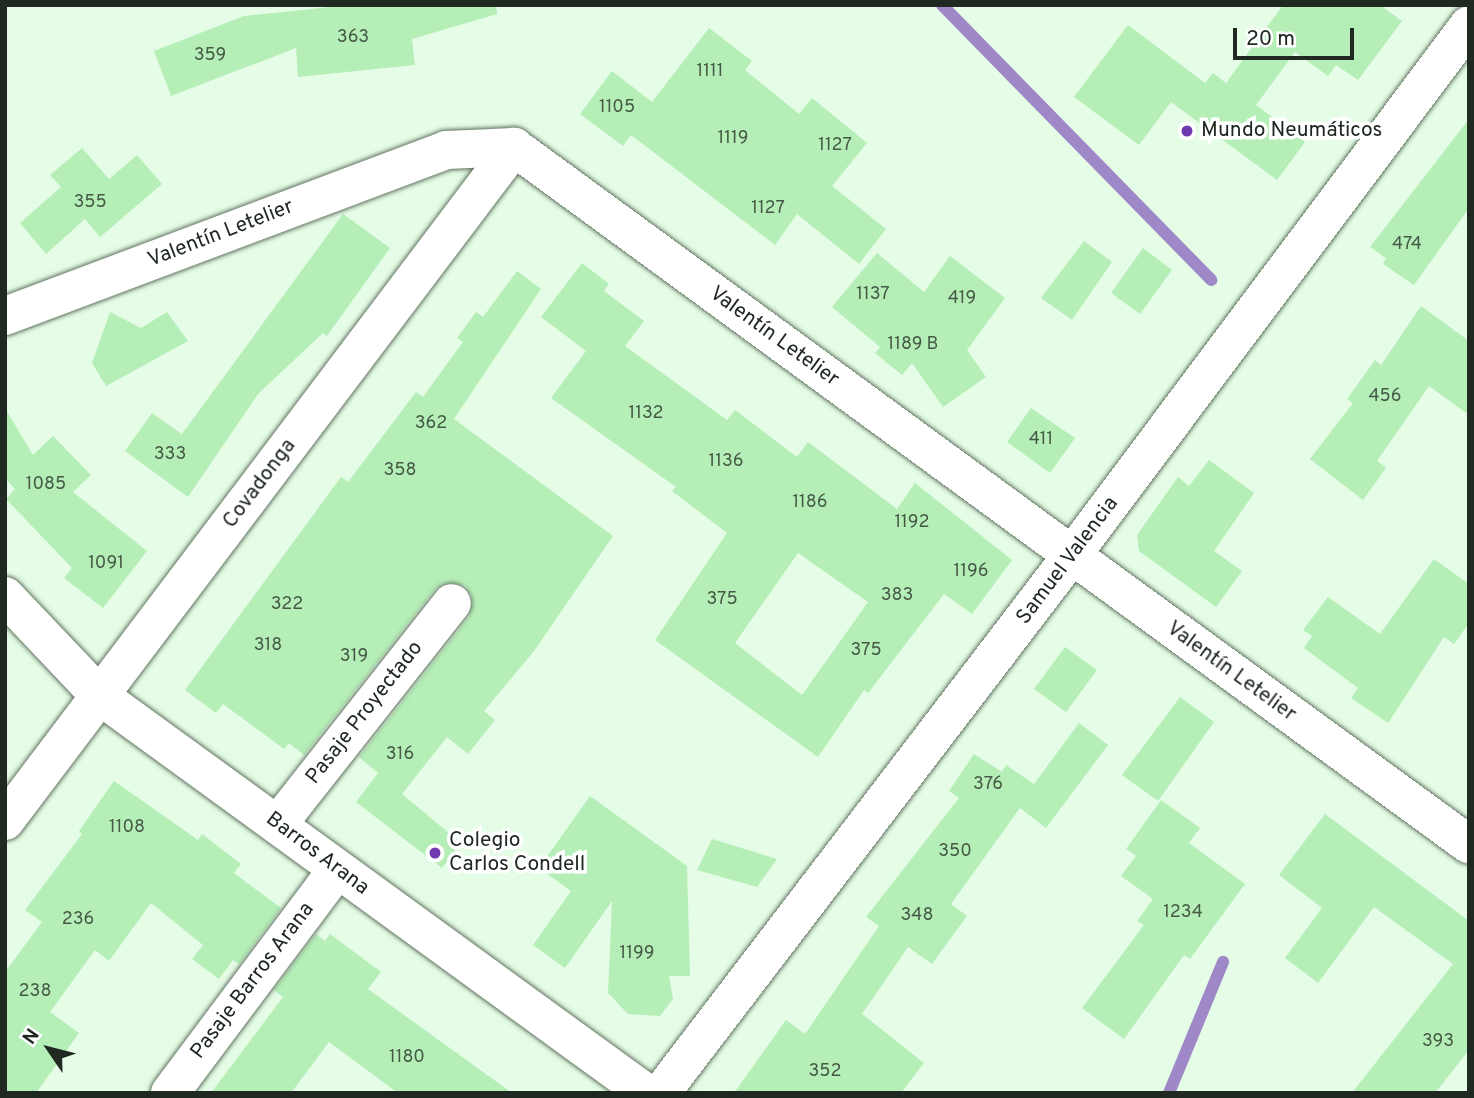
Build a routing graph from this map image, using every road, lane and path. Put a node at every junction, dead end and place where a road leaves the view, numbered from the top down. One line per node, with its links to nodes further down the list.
1 (1469, 25): 4 (street, Samuel Valencia)
2 (514, 147): 3 (street, Valentín Letelier); 4 (street, Valentín Letelier); 7 (street, Covadonga)
3 (5, 316)
4 (1072, 555): 10 (street, Valentín Letelier); 14 (street, Samuel Valencia)
5 (5, 596): 7 (street, Barros Arana)
6 (452, 603): 9 (street, Pasaje Proyectado)
7 (100, 696): 8 (street, Covadonga); 9 (street, Barros Arana)
8 (5, 821)
9 (278, 824): 11 (street, Barros Arana)
10 (1469, 844)
11 (337, 870): 12 (street, Pasaje Barros Arana); 13 (street, Barros Arana)
12 (170, 1093)
13 (646, 1093)
14 (662, 1093)

